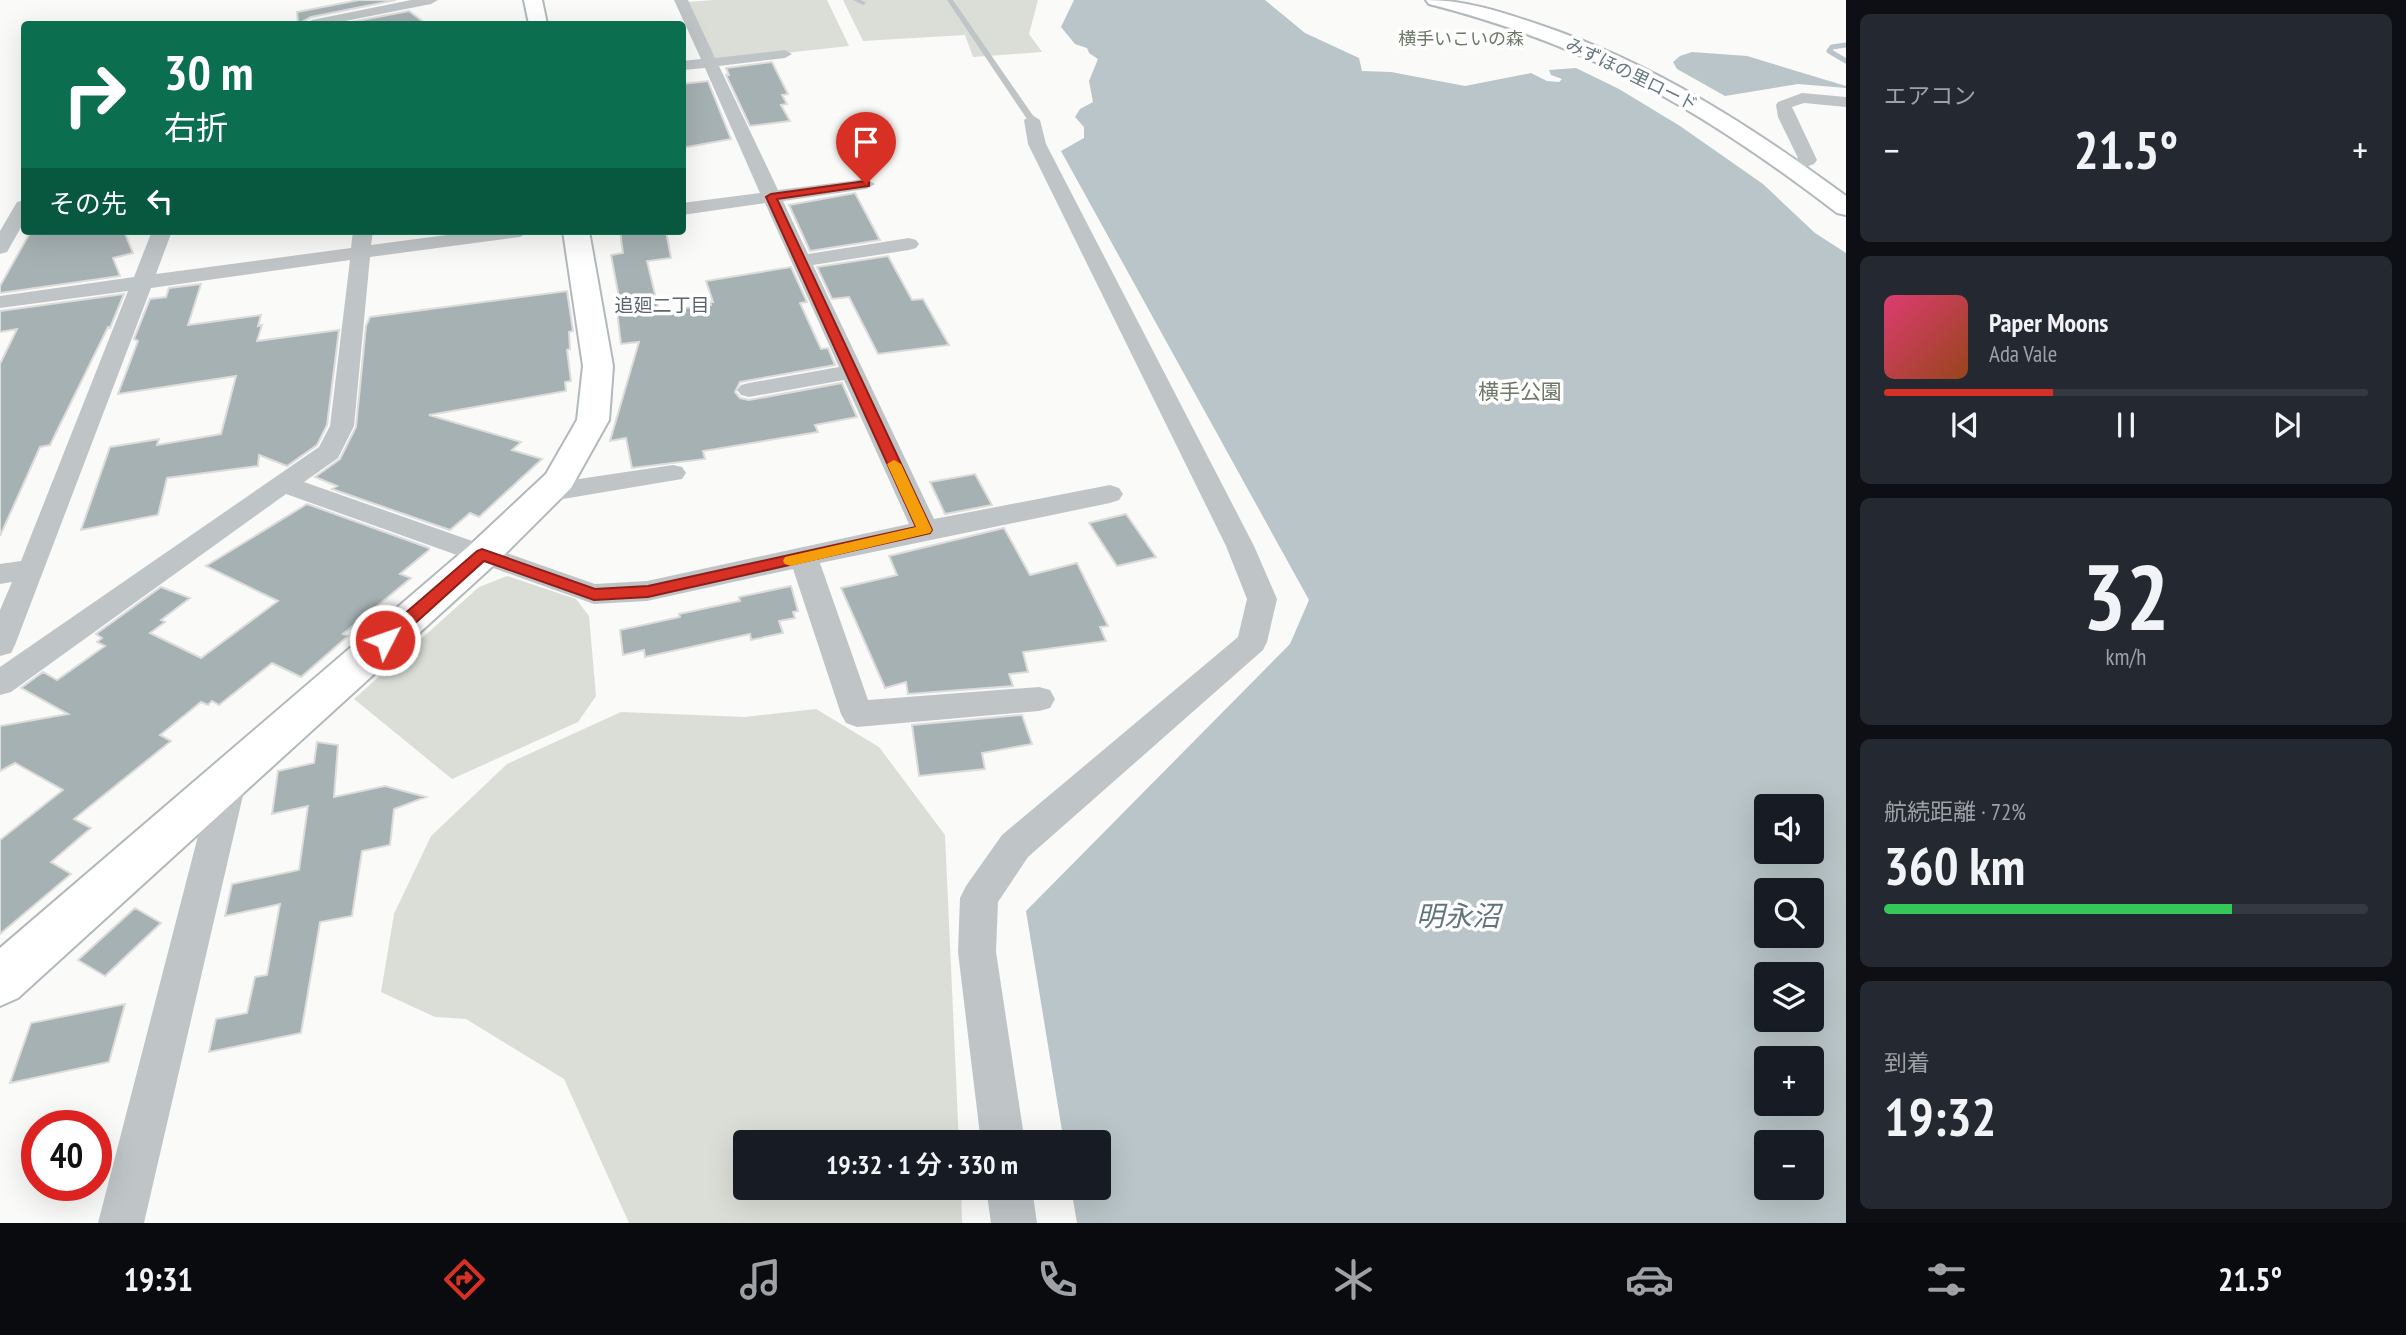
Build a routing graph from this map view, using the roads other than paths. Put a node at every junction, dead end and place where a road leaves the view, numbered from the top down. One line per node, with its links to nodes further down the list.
1 (431, 0): 6 (street)
2 (533, 0): 9 (street)
3 (685, 0): 11 (street)
4 (950, 0): 14 (lane)
5 (1435, 0): 15 (street, みずほの里ロード)
6 (388, 9): 7 (street); 8 (street)
7 (327, 21)
8 (387, 21)
9 (537, 21)
10 (785, 54): 11 (street)
11 (708, 63): 12 (street); 17 (street)
12 (686, 66)
13 (1846, 102): 15 (street)
14 (1032, 120): 46 (street)
15 (1792, 167): 19 (street, みずほの里ロード)
16 (866, 184): 17 (street)
17 (771, 197): 18 (street); 27 (street)
18 (686, 208)
19 (1846, 208)
20 (21, 211): 26 (street)
21 (160, 235): 28 (street)
22 (463, 235): 24 (street)
23 (577, 235): 34 (street)
24 (362, 242): 28 (street); 33 (street)
25 (909, 244): 27 (street)
26 (0, 248)
27 (801, 261): 30 (street)
28 (142, 281): 29 (street); 39 (street)
29 (0, 302)
30 (852, 372): 31 (street); 36 (street)
31 (749, 390)
32 (673, 473): 34 (street)
33 (283, 484): 37 (street); 42 (street)
34 (545, 493): 37 (street)
35 (1110, 494): 36 (street)
36 (925, 530): 38 (street)
37 (482, 555): 38 (street); 44 (street)
38 (804, 558): 43 (street)
39 (32, 569): 40 (street); 41 (street)
40 (0, 574)
41 (0, 645)
42 (0, 684)
43 (1039, 699)
44 (229, 778): 45 (street); 48 (street)
45 (0, 981)
46 (1001, 1130)
47 (1011, 1200): 49 (street)
48 (121, 1223)
49 (1014, 1223)

